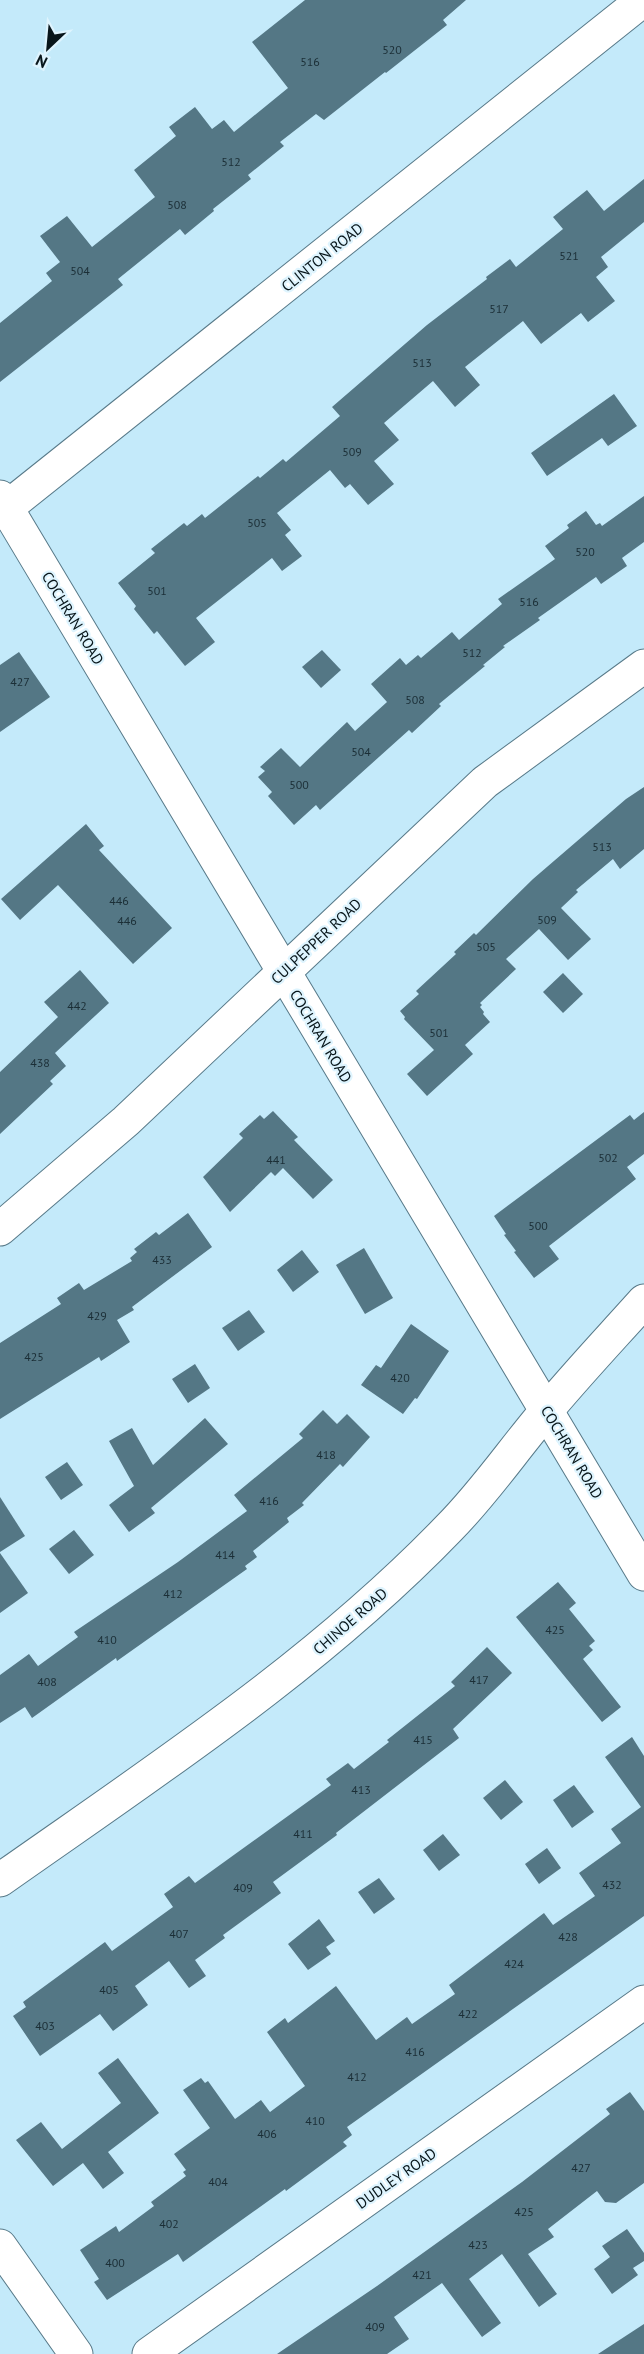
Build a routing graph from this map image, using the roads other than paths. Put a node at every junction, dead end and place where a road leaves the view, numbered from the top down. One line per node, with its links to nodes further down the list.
1 (643, 0): 2 (street, CLINTON ROAD)
2 (2, 506): 4 (street, COCHRAN ROAD)
3 (644, 666): 4 (street, CULPEPPER ROAD)
4 (283, 972): 5 (street, CULPEPPER ROAD); 7 (street, COCHRAN ROAD)
5 (0, 1229)
6 (644, 1301): 7 (street, CHINOE ROAD)
7 (547, 1410): 8 (street, COCHRAN ROAD); 9 (street, CHINOE ROAD)
8 (644, 1574)
9 (0, 1880)
10 (644, 2002): 13 (street, DUDLEY ROAD)
11 (0, 2246): 12 (street)
12 (76, 2354)
13 (149, 2354)

